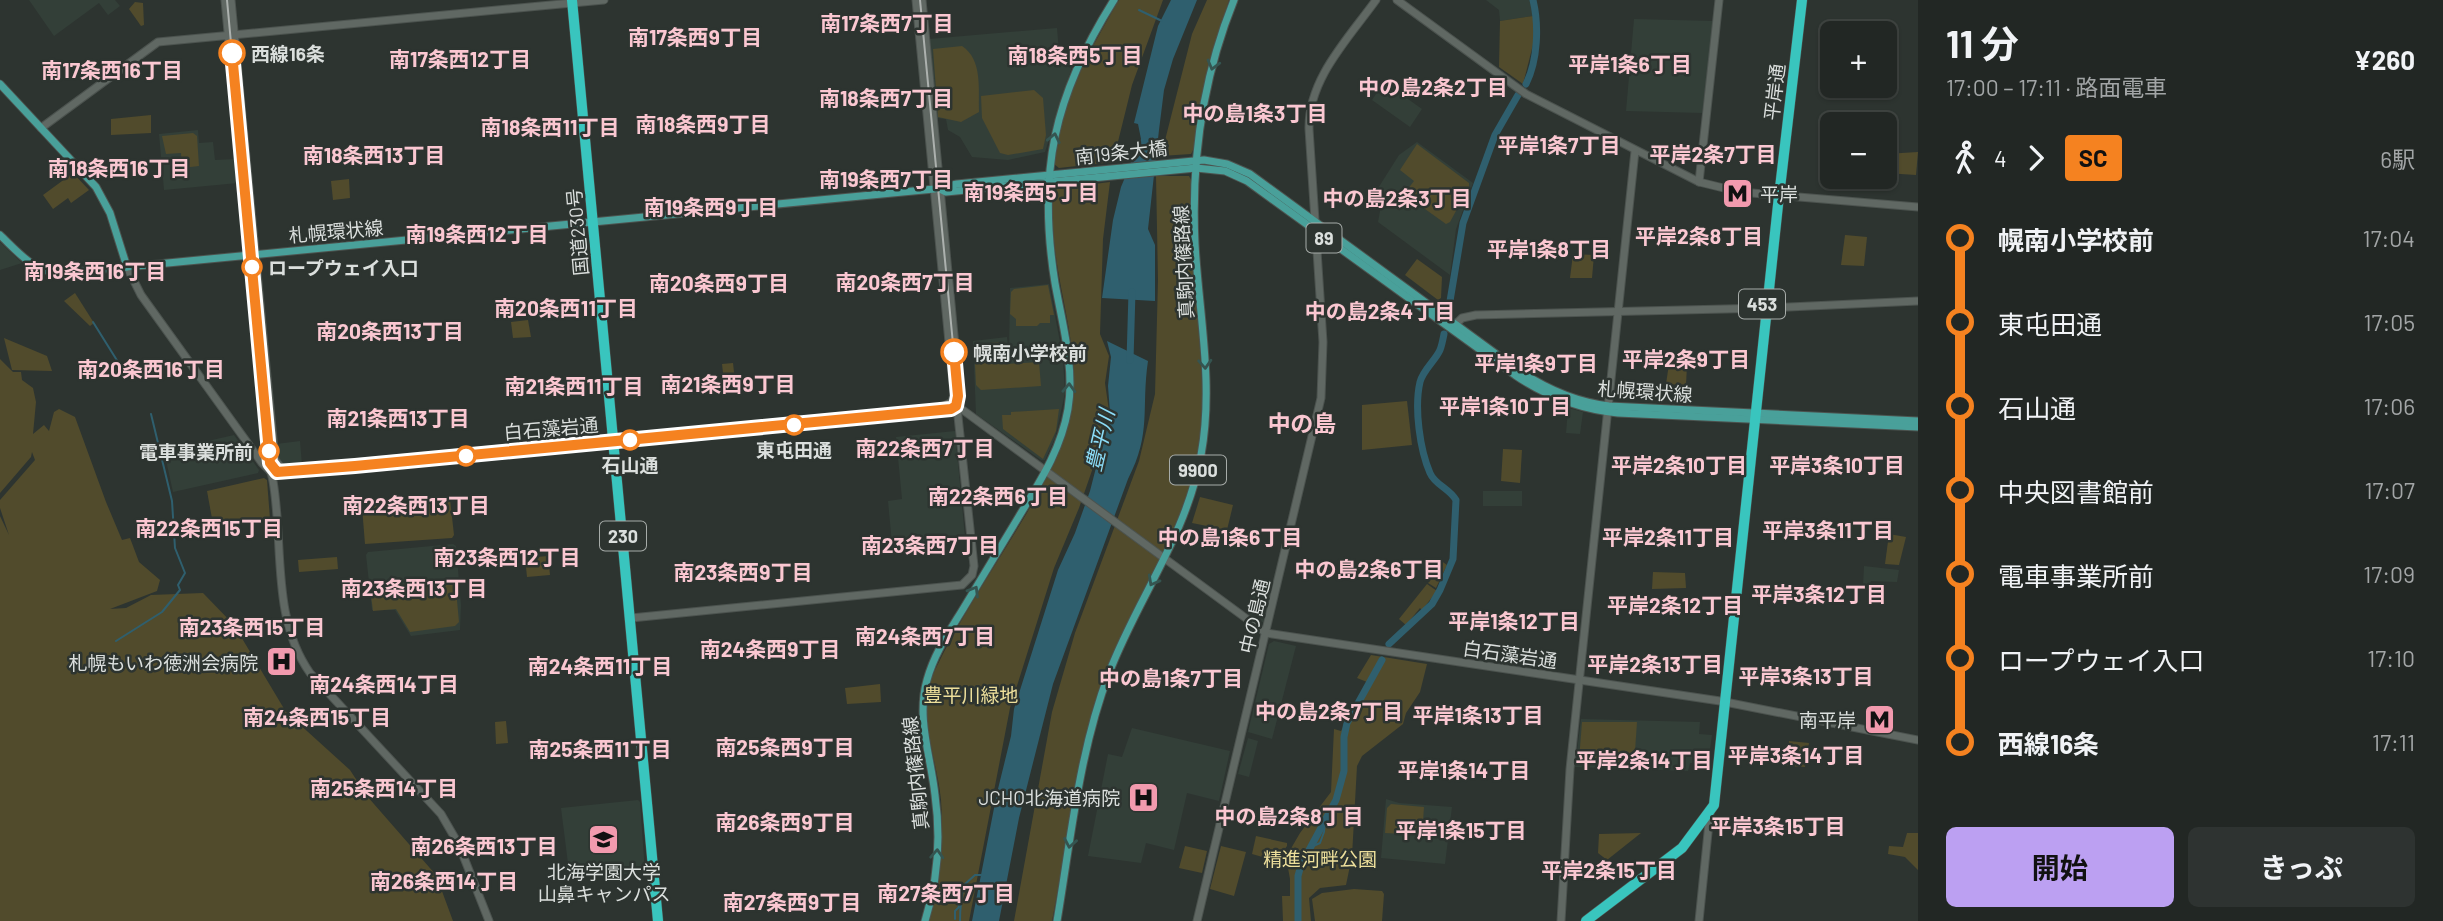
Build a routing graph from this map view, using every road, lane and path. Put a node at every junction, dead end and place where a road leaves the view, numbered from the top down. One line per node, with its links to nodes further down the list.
1 (225, 0): 14 (street)
2 (231, 0): 14 (street)
3 (604, 0): 13 (street)
4 (916, 0): 21 (street)
5 (922, 0): 21 (street)
6 (1114, 0): 19 (main road, 真駒内篠路線, one-way to 6)
7 (1234, 0): 18 (main road, 真駒内篠路線 / 9900, one-way to 18)
8 (1376, 0): 25 (street, 中の島通)
9 (1397, 0): 17 (street)
10 (1719, 0): 20 (street)
11 (1796, 0): 22 (highway, 平岸通 / 453)
12 (1802, 0): 22 (highway, 平岸通 / 453)
13 (572, 1): 14 (street); 24 (highway, 国道230号 / 230)
14 (231, 35): 16 (street); 28 (street)
15 (0, 84): 16 (main road)
16 (41, 128): 29 (main road)
17 (1635, 151): 20 (street); 32 (street)
18 (1194, 164): 19 (main road, 南19条大橋 / 89); 25 (main road, 札幌環状線 / 89); 26 (main road, 札幌環状線 / 89); 44 (main road, 真駒内篠路線 / 9900, one-way to 44)
19 (1051, 178): 21 (main road, 札幌環状線 / 89); 43 (main road, 真駒内篠路線, one-way to 19)
20 (1699, 182): 22 (street)
21 (937, 189): 24 (main road, 札幌環状線 / 89); 34 (street)
22 (1777, 195): 23 (street); 31 (highway, 平岸通 / 453)
23 (1918, 206)
24 (593, 222): 28 (main road, 札幌環状線 / 89); 39 (highway, 国道230号 / 230)
25 (1315, 222): 26 (street, 中の島通); 33 (main road, 札幌環状線 / 89)
26 (1316, 232): 35 (main road, 札幌環状線 / 89); 46 (street, 中の島通)
27 (0, 235): 29 (main road, 札幌環状線 / 89)
28 (252, 254): 29 (main road, 札幌環状線 / 89); 40 (street); 42 (street)
29 (127, 267): 42 (street)
30 (1918, 301): 31 (street)
31 (1764, 308): 32 (street); 36 (highway, 平岸通 / 453)
32 (1619, 312): 33 (street); 35 (street)
33 (1455, 324): 35 (main road, 札幌環状線 / 89)
34 (954, 405): 39 (street, 白石藻岩通); 43 (street); 45 (street)
35 (1609, 409): 36 (main road, 札幌環状線 / 89); 47 (street)
36 (1753, 416): 37 (main road, 札幌環状線 / 89); 38 (main road, 札幌環状線 / 89); 48 (highway, 平岸通 / 453)
37 (1918, 421)
38 (1918, 427)
39 (614, 441): 41 (street, 白石藻岩通); 42 (street, 白石藻岩通); 45 (highway, 国道230号 / 230)
40 (275, 462): 41 (street); 42 (street)
41 (282, 469): 42 (street, 白石藻岩通)
42 (270, 471): 51 (street)
43 (1047, 473): 44 (street, 白石藻岩通); 53 (main road, 真駒内篠路線, one-way to 43)
44 (1163, 558): 46 (street, 白石藻岩通); 54 (main road, 真駒内篠路線 / 9900, one-way to 54)
45 (631, 618): 52 (highway, 国道230号 / 230)
46 (1266, 633): 47 (street, 白石藻岩通); 55 (street, 中の島通)
47 (1581, 681): 48 (street, 白石藻岩通); 56 (street)
48 (1723, 702): 49 (street, 白石藻岩通); 50 (highway, 平岸通 / 453)
49 (1918, 740)
50 (1710, 813): 57 (highway, 453); 58 (street, 平岸通)
51 (489, 921)
52 (658, 921)
53 (925, 921)
54 (1056, 921)
55 (1197, 921)
56 (1561, 921)
57 (1586, 921)
58 (1699, 921)

